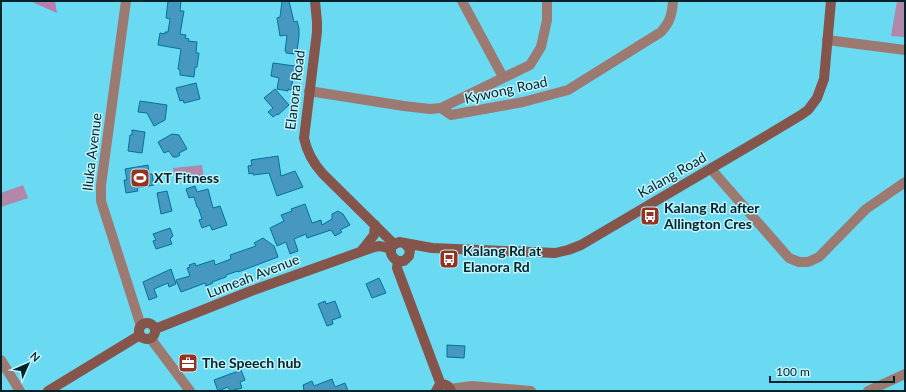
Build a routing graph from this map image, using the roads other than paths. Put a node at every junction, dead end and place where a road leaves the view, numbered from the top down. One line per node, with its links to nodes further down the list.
1 (126, 1): 21 (street, Iluka Avenue)
2 (315, 1): 10 (street, Elanora Road)
3 (462, 1): 9 (street)
4 (548, 1): 9 (street)
5 (673, 1): 11 (street, Kywong Road)
6 (831, 1): 7 (street, Kalang Road)
7 (828, 40): 8 (street); 12 (street, Kalang Road)
8 (905, 50)
9 (503, 77): 11 (street)
10 (309, 90): 11 (street, Kywong Road); 14 (street, Elanora Road)
11 (441, 108)
12 (711, 168): 13 (street); 17 (street, Kalang Road)
13 (905, 182)
14 (375, 224): 16 (street, Elanora Road); 18 (street)
15 (405, 243): 16 (street); 17 (street, Kalang Road); 19 (street)
16 (393, 246): 18 (street); 19 (street)
17 (432, 248): 19 (street, Kalang Road)
18 (362, 251): 20 (street, Lumeah Avenue)
19 (405, 258): 25 (street)
20 (155, 329): 21 (street); 22 (street)
21 (140, 331): 22 (street); 27 (street)
22 (151, 339): 28 (street)
23 (1, 360): 26 (street)
24 (905, 375): 30 (street)
25 (445, 389): 29 (street)
26 (20, 391)
27 (48, 391)
28 (190, 391)
29 (531, 391)
30 (868, 391)

